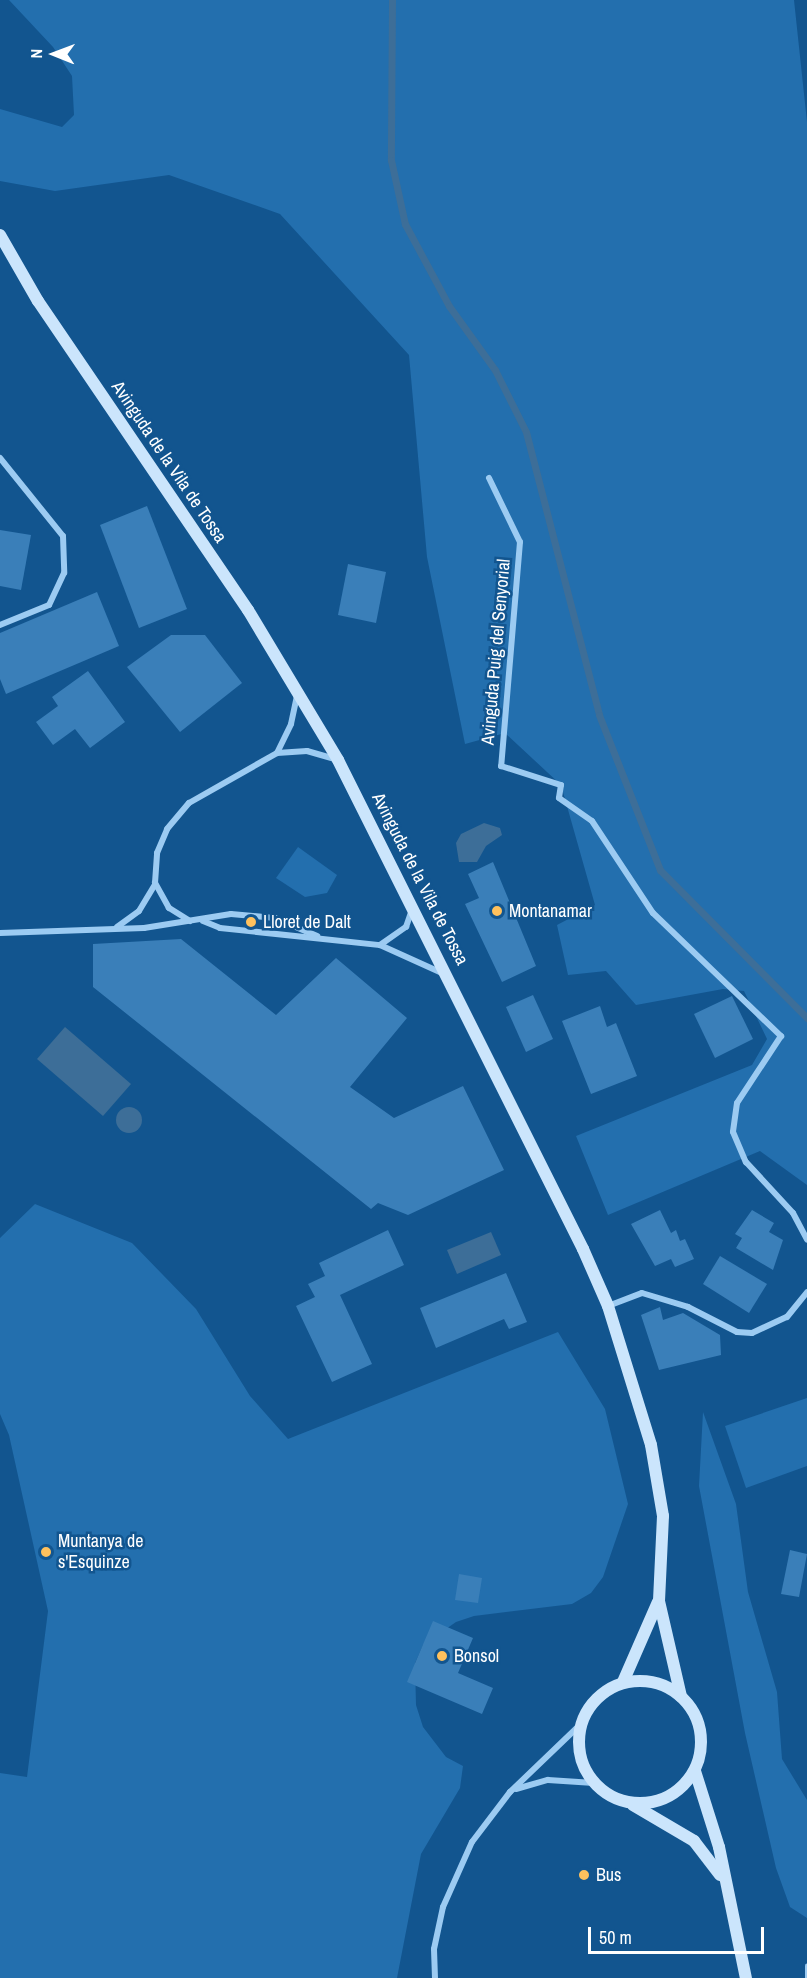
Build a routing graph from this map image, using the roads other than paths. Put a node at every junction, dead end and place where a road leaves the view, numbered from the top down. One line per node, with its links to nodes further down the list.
1 (1, 239): 5 (main road, Avinguda de la Vila de Tossa)
2 (0, 458): 4 (street)
3 (489, 478): 17 (street, Avinguda Puig del Senyorial)
4 (0, 625)
5 (298, 692): 6 (street); 7 (main road, Avinguda de la Vila de Tossa)
6 (277, 753): 7 (street); 8 (street)
7 (338, 760): 9 (main road, Avinguda de la Vila de Tossa)
8 (156, 884): 10 (street); 12 (street)
9 (414, 905): 15 (street); 16 (main road, Avinguda de la Vila de Tossa)
10 (190, 921): 11 (street); 12 (street)
11 (202, 921): 14 (street); 14 (street)
12 (117, 927): 13 (street)
13 (0, 933)
14 (317, 936): 15 (street)
15 (380, 945): 16 (street)
16 (451, 978): 19 (main road, Avinguda de la Vila de Tossa)
17 (807, 1239)
18 (807, 1292): 19 (street)
19 (608, 1306): 20 (main road, Avinguda de la Vila de Tossa)
20 (659, 1601): 21 (main road, Avinguda de la Vila de Tossa); 22 (main road, Avinguda de la Vila de Tossa)
21 (623, 1683): 22 (main road); 23 (main road)
22 (681, 1696): 24 (main road)
23 (582, 1723): 25 (main road); 26 (street)
24 (694, 1771): 27 (main road); 28 (main road)
25 (594, 1783): 26 (street); 27 (main road)
26 (510, 1792): 30 (street)
27 (629, 1803): 28 (main road)
28 (725, 1886): 31 (main road)
29 (807, 1966): 32 (lane)
30 (435, 1978)
31 (746, 1978)
32 (807, 1978)

